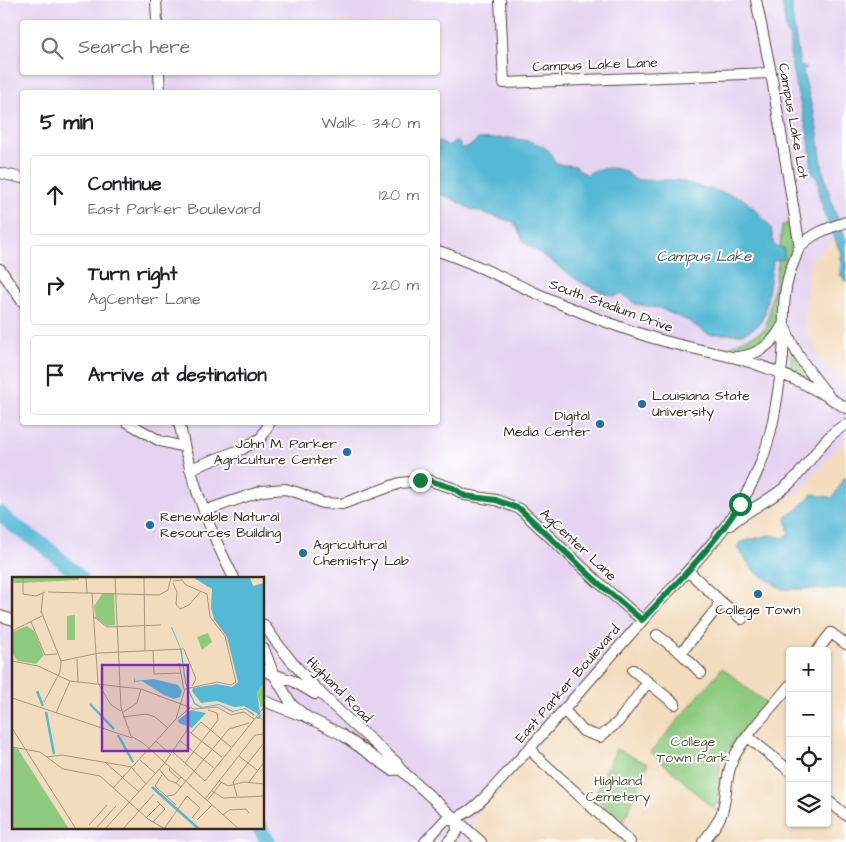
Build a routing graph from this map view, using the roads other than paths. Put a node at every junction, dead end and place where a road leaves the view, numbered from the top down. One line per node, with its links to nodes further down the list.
1 (156, 0): 4 (street)
2 (500, 0): 5 (street, Campus Lake Lane)
3 (756, 0): 5 (street, Campus Lake Lot)
4 (157, 20)
5 (771, 73): 11 (street, Campus Lake Lot)
6 (159, 75): 7 (street)
7 (160, 90)
8 (0, 173): 9 (street)
9 (20, 178)
10 (846, 222): 11 (street)
11 (800, 248): 15 (street, East Parker Boulevard)
12 (440, 252): 16 (street, South Stadium Drive)
13 (0, 269): 14 (street)
14 (20, 298)
15 (783, 322): 16 (street); 17 (street, East Parker Boulevard); 18 (street)
16 (734, 358): 17 (street, South Stadium Drive)
17 (780, 374): 18 (street, South Stadium Drive); 27 (street, East Parker Boulevard)
18 (830, 398): 19 (street, South Stadium Drive)
19 (846, 408)
20 (132, 425): 24 (street)
21 (180, 425): 24 (street)
22 (268, 425): 25 (street)
23 (846, 425): 27 (street)
24 (184, 447): 25 (street)
25 (190, 469): 26 (street)
26 (204, 511): 29 (street); 32 (street, AgCenter Lane)
27 (718, 536): 28 (street, East Parker Boulevard)
28 (688, 571): 30 (street); 32 (street, East Parker Boulevard)
29 (233, 577)
30 (719, 600): 31 (street); 37 (street)
31 (742, 619)
32 (642, 620): 47 (street, East Parker Boulevard)
33 (265, 626): 44 (street, Highland Road)
34 (657, 635): 37 (street)
35 (846, 644): 36 (street)
36 (821, 647)
37 (680, 653): 41 (street)
38 (265, 655): 40 (street, Highland Road)
39 (633, 670): 42 (street)
40 (268, 672): 44 (street); 48 (street, Highland Road)
41 (701, 673)
42 (648, 682): 46 (street); 47 (street)
43 (786, 690): 49 (street)
44 (321, 695): 52 (street, Highland Road)
45 (265, 701): 48 (street)
46 (675, 704)
47 (564, 710): 50 (street, East Parker Boulevard)
48 (307, 717): 52 (street, Highland Road)
49 (748, 738): 51 (street); 60 (street)
50 (531, 748): 55 (street, East Parker Boulevard); 59 (street)
51 (786, 768)
52 (400, 769): 55 (street, Highland Road)
53 (831, 803): 54 (street)
54 (846, 815)
55 (456, 819): 56 (street, East Parker Boulevard); 57 (street); 58 (street, Highland Road)
56 (425, 842)
57 (448, 842)
58 (481, 842)
59 (630, 842)
60 (703, 842)

